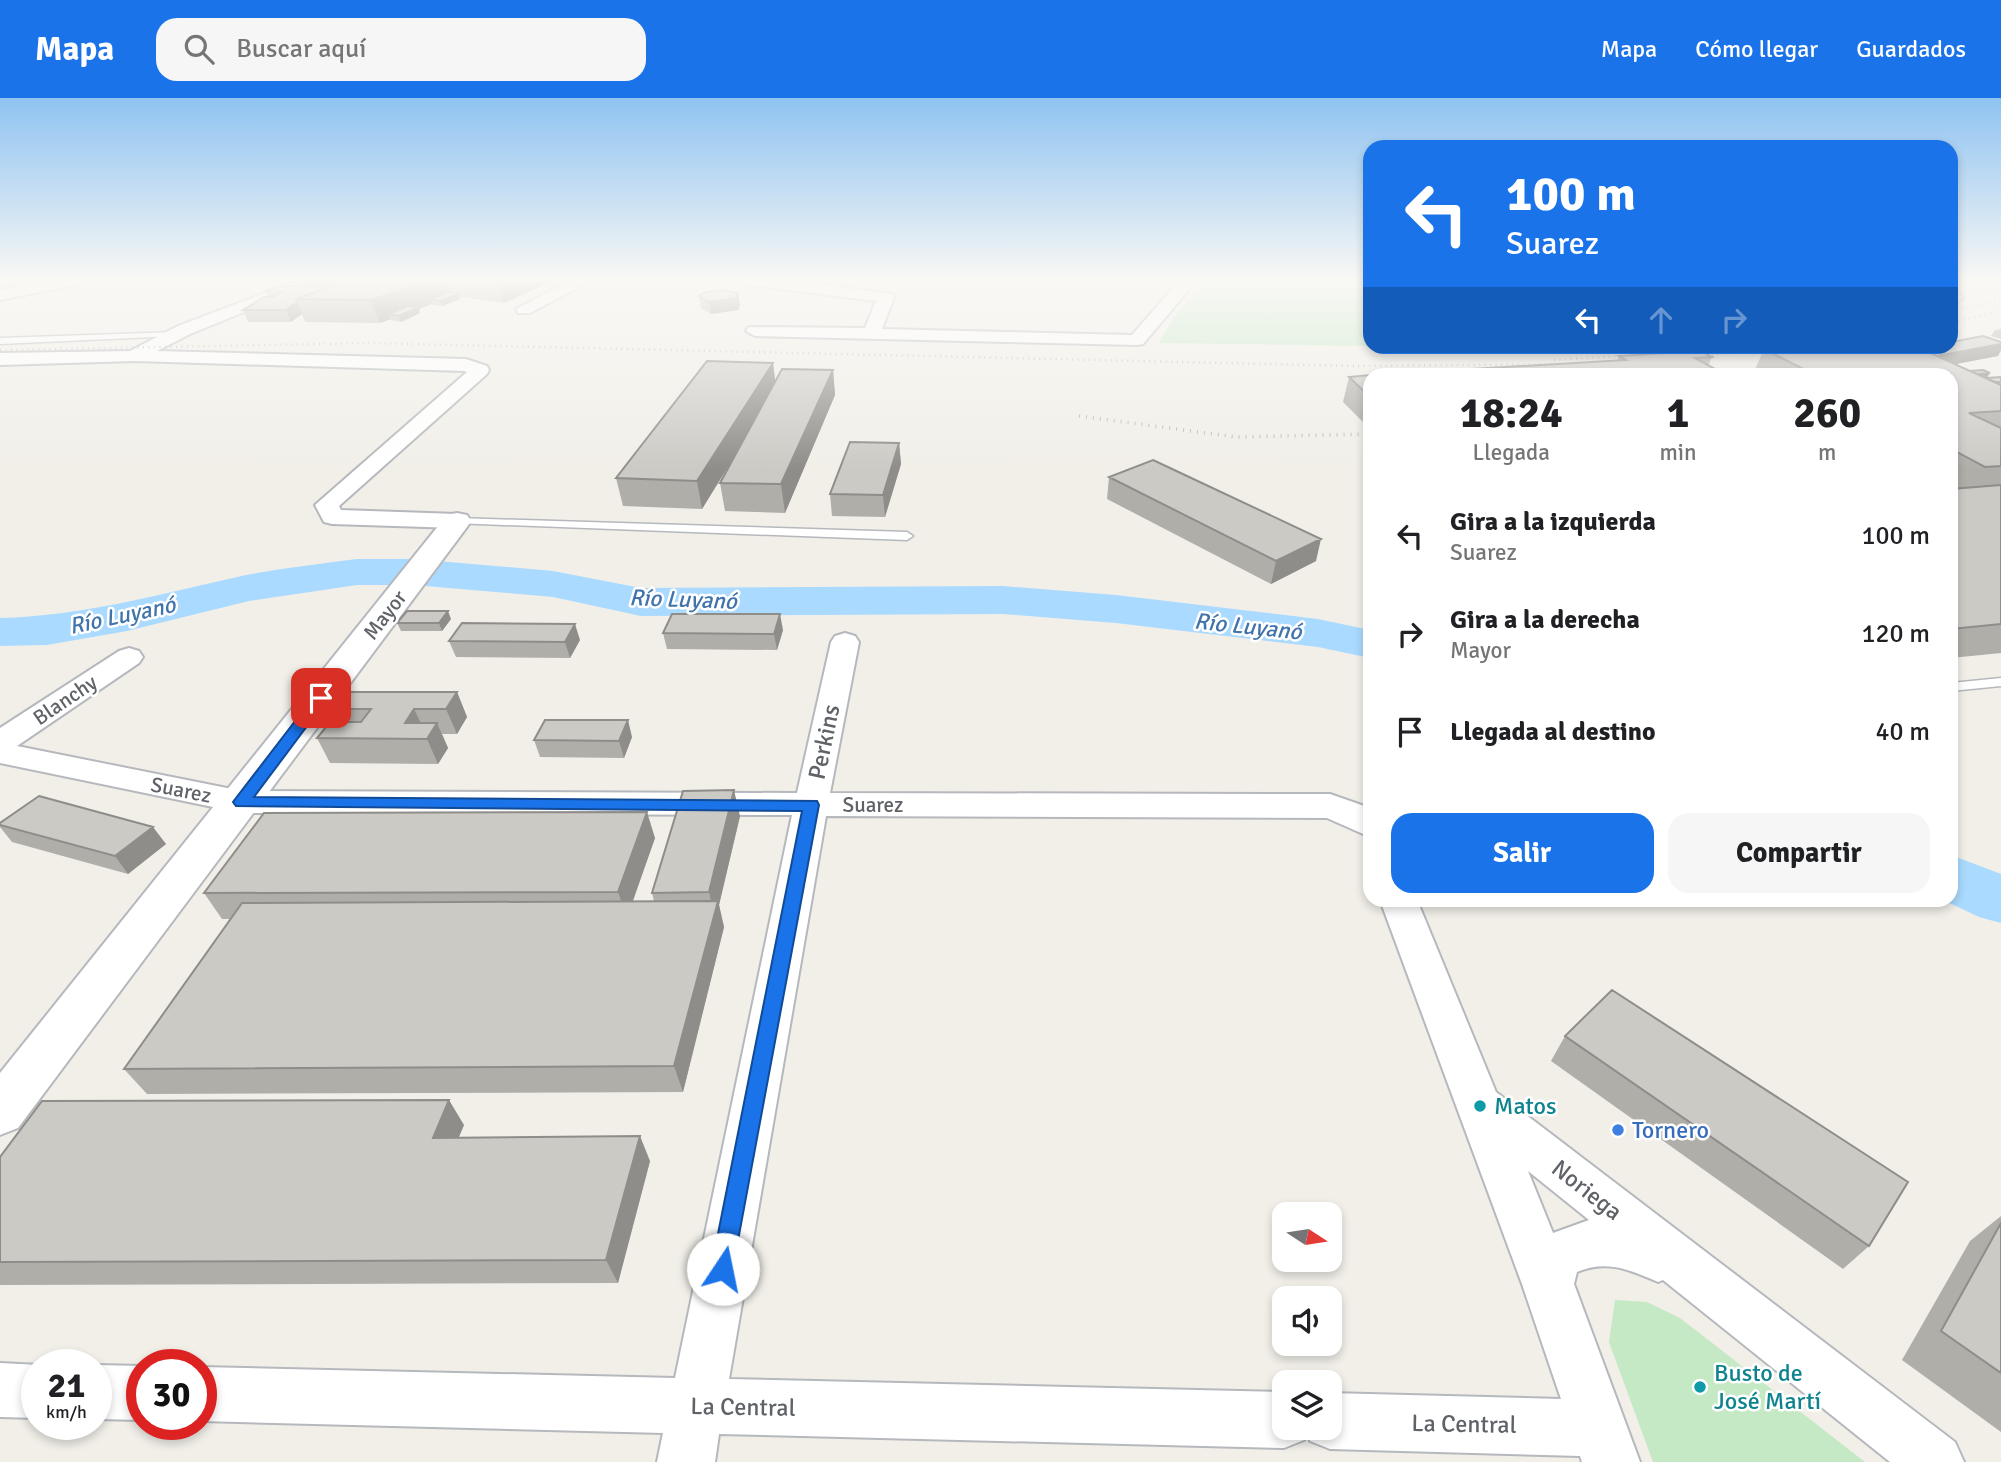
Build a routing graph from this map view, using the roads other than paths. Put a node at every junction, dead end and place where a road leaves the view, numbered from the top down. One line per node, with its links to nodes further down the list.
1 (159, 343): 2 (street)
2 (135, 356): 3 (street); 4 (street)
3 (0, 359)
4 (450, 532): 5 (lane); 12 (street, Mayor)
5 (907, 536)
6 (845, 642): 13 (street, Perkins)
7 (130, 657): 10 (street, Blanchy)
8 (2001, 682): 9 (lane)
9 (1958, 686)
10 (0, 743)
11 (0, 753): 12 (street, Suarez)
12 (242, 802): 13 (street, Suarez); 17 (street, Mayor)
13 (811, 805): 14 (street, Suarez); 23 (street, Perkins)
14 (1363, 818)
15 (1402, 907): 16 (street)
16 (1480, 1106): 18 (street, Noriega); 19 (street)
17 (0, 1112)
18 (1695, 1274): 19 (street, Noriega); 28 (street, Noriega)
19 (1548, 1284): 26 (street)
20 (0, 1390): 21 (street)
21 (21, 1391)
22 (217, 1394): 23 (street, La Central)
23 (697, 1406): 24 (street, La Central); 27 (street, Perkins)
24 (1272, 1420)
25 (1342, 1422): 26 (street, La Central)
26 (1605, 1445)
27 (687, 1462)
28 (1935, 1462)

